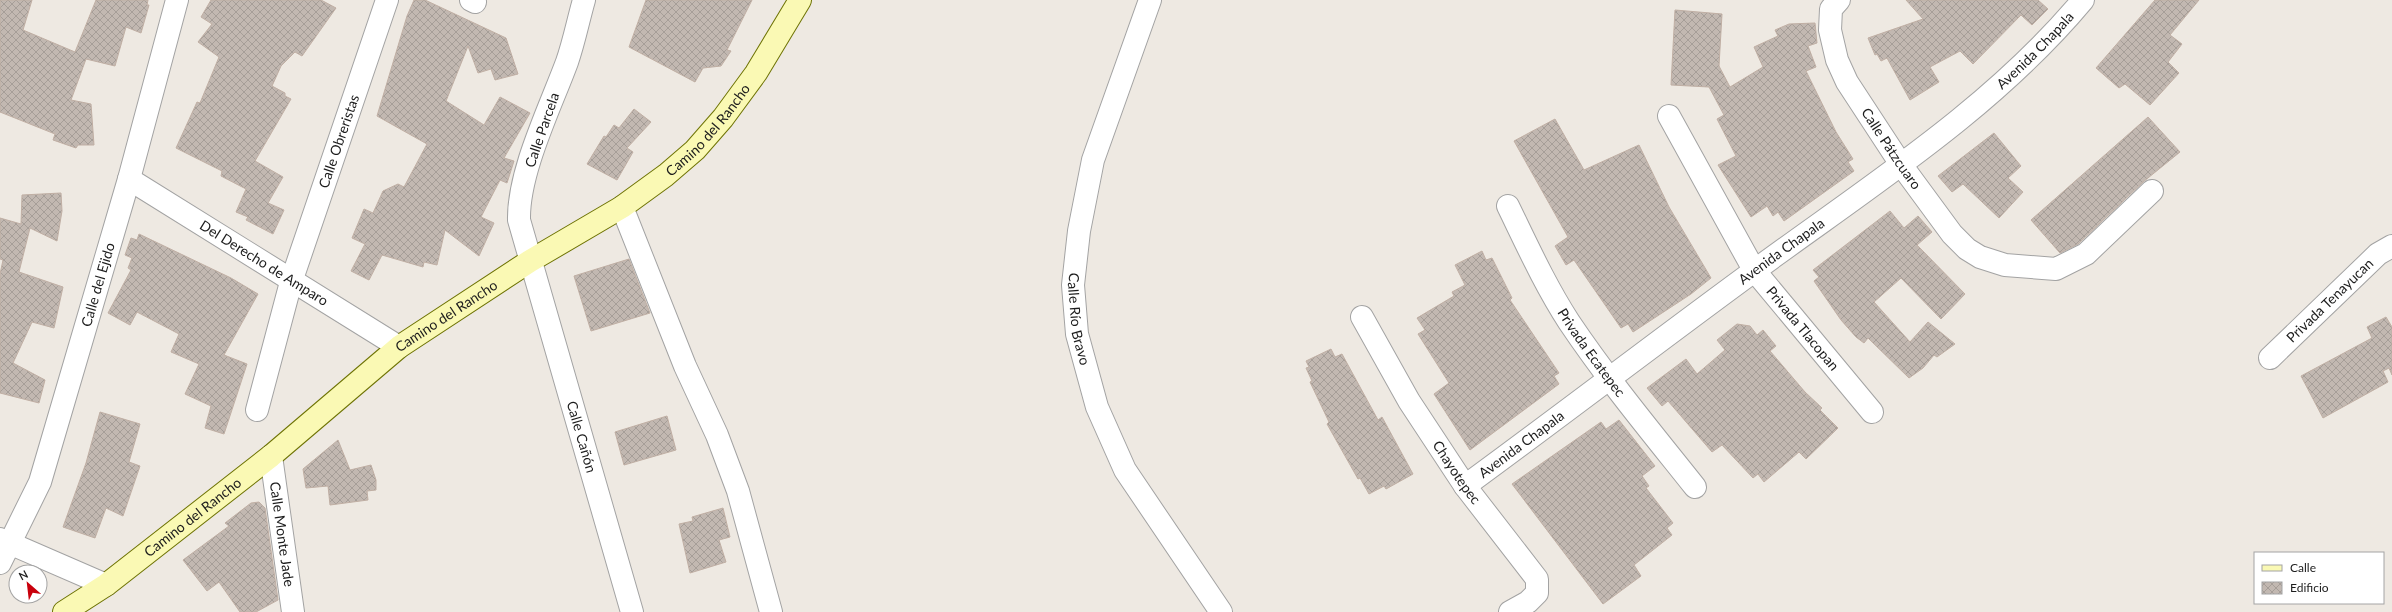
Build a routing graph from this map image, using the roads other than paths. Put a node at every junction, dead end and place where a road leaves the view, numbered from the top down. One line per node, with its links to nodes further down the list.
1 (177, 0): 10 (street, Calle del Ejido)
2 (387, 0): 17 (street, Calle Obreristas)
3 (584, 0): 15 (street, Calle Parcela)
4 (800, 0): 13 (main road, Camino del Rancho)
5 (1150, 0): 34 (street, Calle Río Bravo)
6 (1839, 0): 9 (street, Calle Pátzcuaro)
7 (2083, 0): 9 (street, Avenida Chapala)
8 (1669, 116): 16 (street, Privada Tlacopan)
9 (1902, 166): 11 (street, Calle Pátzcuaro); 16 (street, Avenida Chapala)
10 (129, 179): 17 (street, Del Derecho de Amparo); 27 (street, Calle del Ejido)
11 (2152, 191)
12 (1508, 206): 21 (street, Privada Ecatepec)
13 (622, 207): 15 (main road, Camino del Rancho); 33 (street)
14 (2392, 246): 20 (street, Privada Tenayucan)
15 (530, 261): 19 (main road, Camino del Rancho); 32 (street, Calle Cañón)
16 (1754, 270): 21 (street, Avenida Chapala); 23 (street, Privada Tlacopan)
17 (291, 282): 19 (street, Del Derecho de Amparo); 22 (street, Calle Obreristas)
18 (1362, 317): 25 (street, Chayotepec)
19 (399, 347): 24 (main road, Camino del Rancho)
20 (2270, 358)
21 (1610, 380): 25 (street, Avenida Chapala); 26 (street, Privada Ecatepec)
22 (257, 410)
23 (1872, 412)
24 (271, 456): 29 (main road, Camino del Rancho); 31 (street, Calle Monte Jade)
25 (1465, 486): 35 (street, Chayotepec)
26 (1695, 487)
27 (5, 541): 28 (street, Calle del Ejido); 29 (street)
28 (0, 563)
29 (106, 585): 30 (main road, Camino del Rancho)
30 (64, 612)
31 (293, 612)
32 (632, 612)
33 (771, 612)
34 (1221, 612)
35 (1510, 612)

